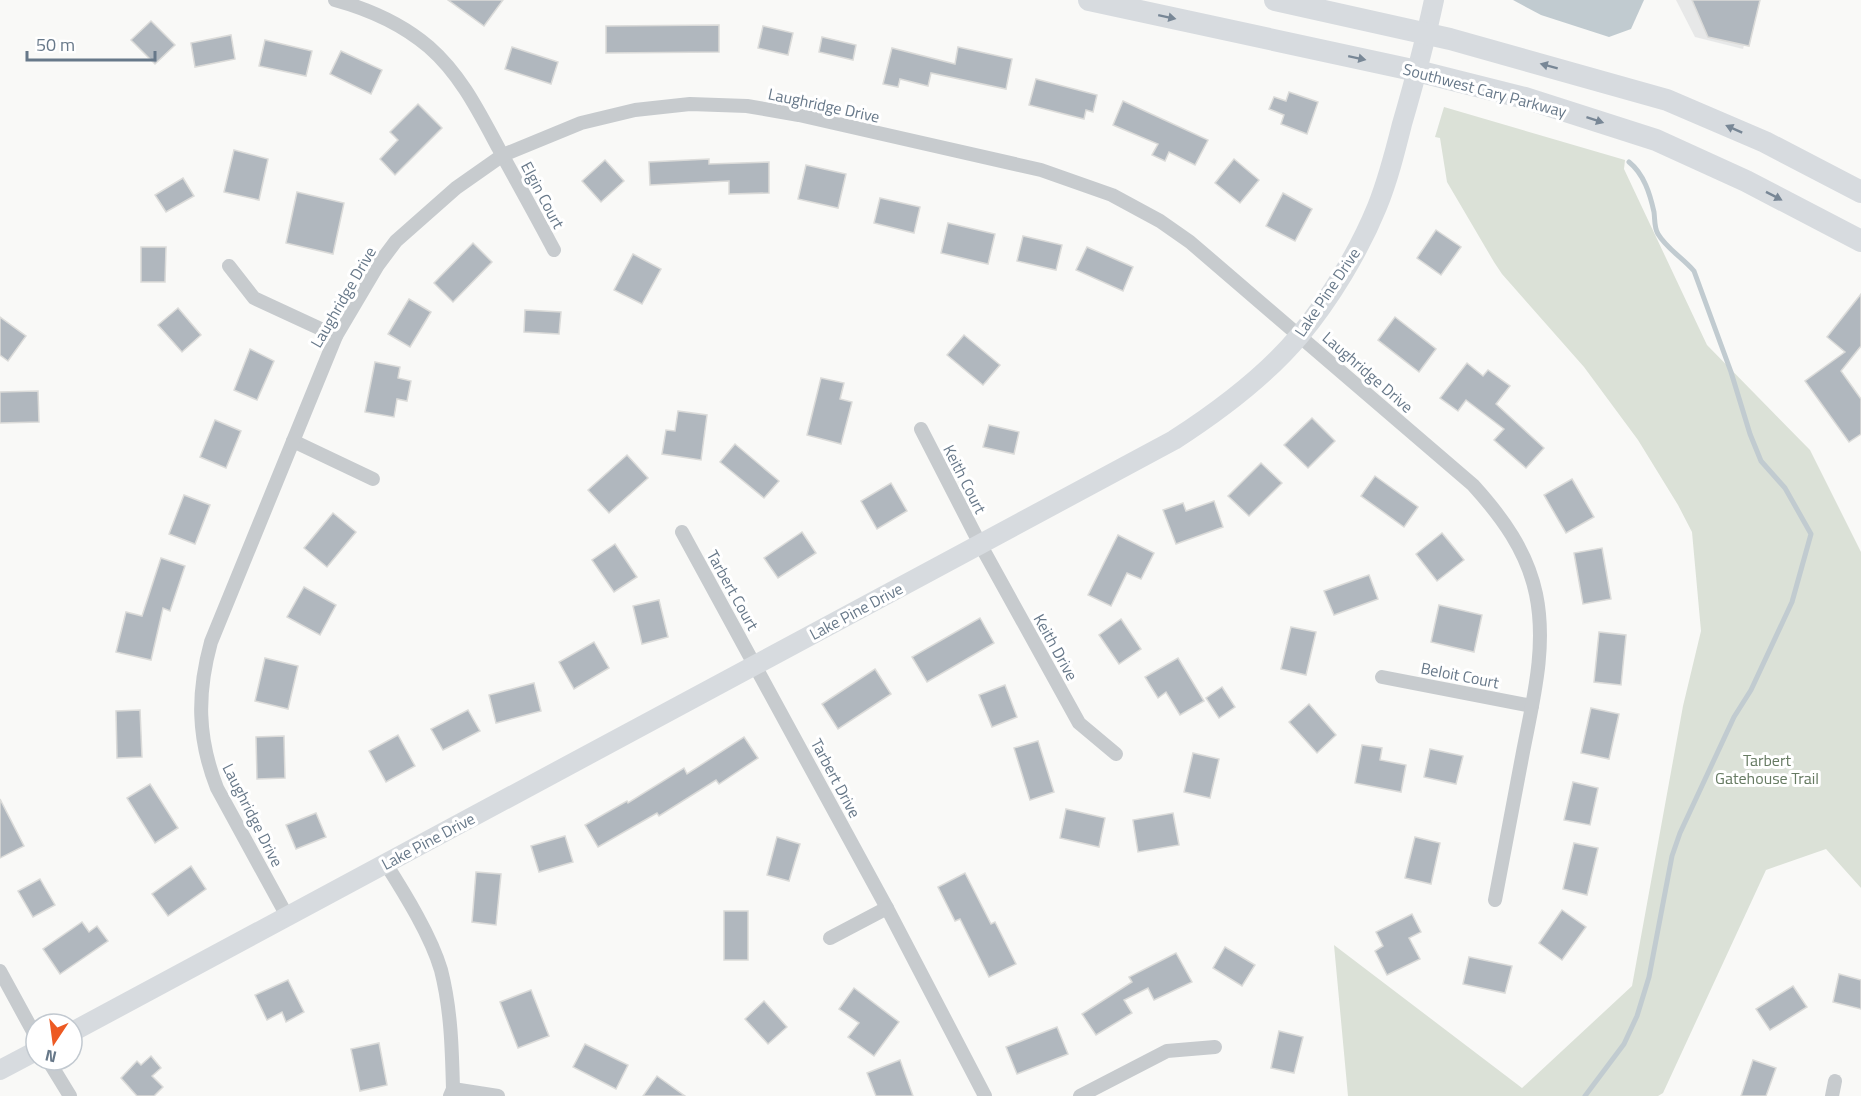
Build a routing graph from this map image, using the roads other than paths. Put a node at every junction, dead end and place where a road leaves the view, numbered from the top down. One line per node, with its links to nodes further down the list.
1 (334, 0): 7 (street, Elgin Court)
2 (1089, 0): 6 (main road, Southwest Cary Parkway, one-way to 6)
3 (1275, 0): 5 (main road)
4 (1434, 0): 5 (street, Lake Pine Drive)
5 (1425, 33): 6 (street, Lake Pine Drive); 8 (main road, one-way to 5)
6 (1417, 71): 9 (main road, Southwest Cary Parkway, one-way to 9); 12 (street, Lake Pine Drive)
7 (502, 155): 10 (street, Elgin Court); 12 (street, Laughridge Drive); 13 (street, Laughridge Drive)
8 (1861, 192)
9 (1861, 241)
10 (554, 250)
11 (229, 266): 13 (street)
12 (1300, 335): 18 (street, Lake Pine Drive); 21 (street, Laughridge Drive)
13 (336, 336): 15 (street, Laughridge Drive)
14 (921, 429): 18 (street, Keith Court)
15 (292, 441): 16 (street); 26 (street, Laughridge Drive)
16 (373, 479)
17 (682, 532): 19 (street, Tarbert Court)
18 (981, 544): 19 (street, Lake Pine Drive); 22 (street, Keith Drive)
19 (755, 665): 23 (street, Lake Pine Drive); 25 (street, Tarbert Drive)
20 (1382, 677): 21 (street, Beloit Court)
21 (1532, 706): 24 (street, Laughridge Drive)
22 (1116, 754)
23 (386, 864): 26 (street, Lake Pine Drive); 36 (street)
24 (1495, 900)
25 (887, 908): 27 (street); 39 (street, Tarbert Drive)
26 (287, 916): 30 (street, Lake Pine Drive)
27 (830, 938)
28 (0, 970): 29 (street)
29 (24, 1015)
30 (84, 1026)
31 (1215, 1047): 40 (street)
32 (24, 1057): 33 (street)
33 (0, 1070)
34 (55, 1072): 37 (street)
35 (1834, 1081): 41 (street)
36 (451, 1093): 38 (street)
37 (70, 1096)
38 (498, 1096)
39 (985, 1096)
40 (1080, 1096)
41 (1832, 1096)

